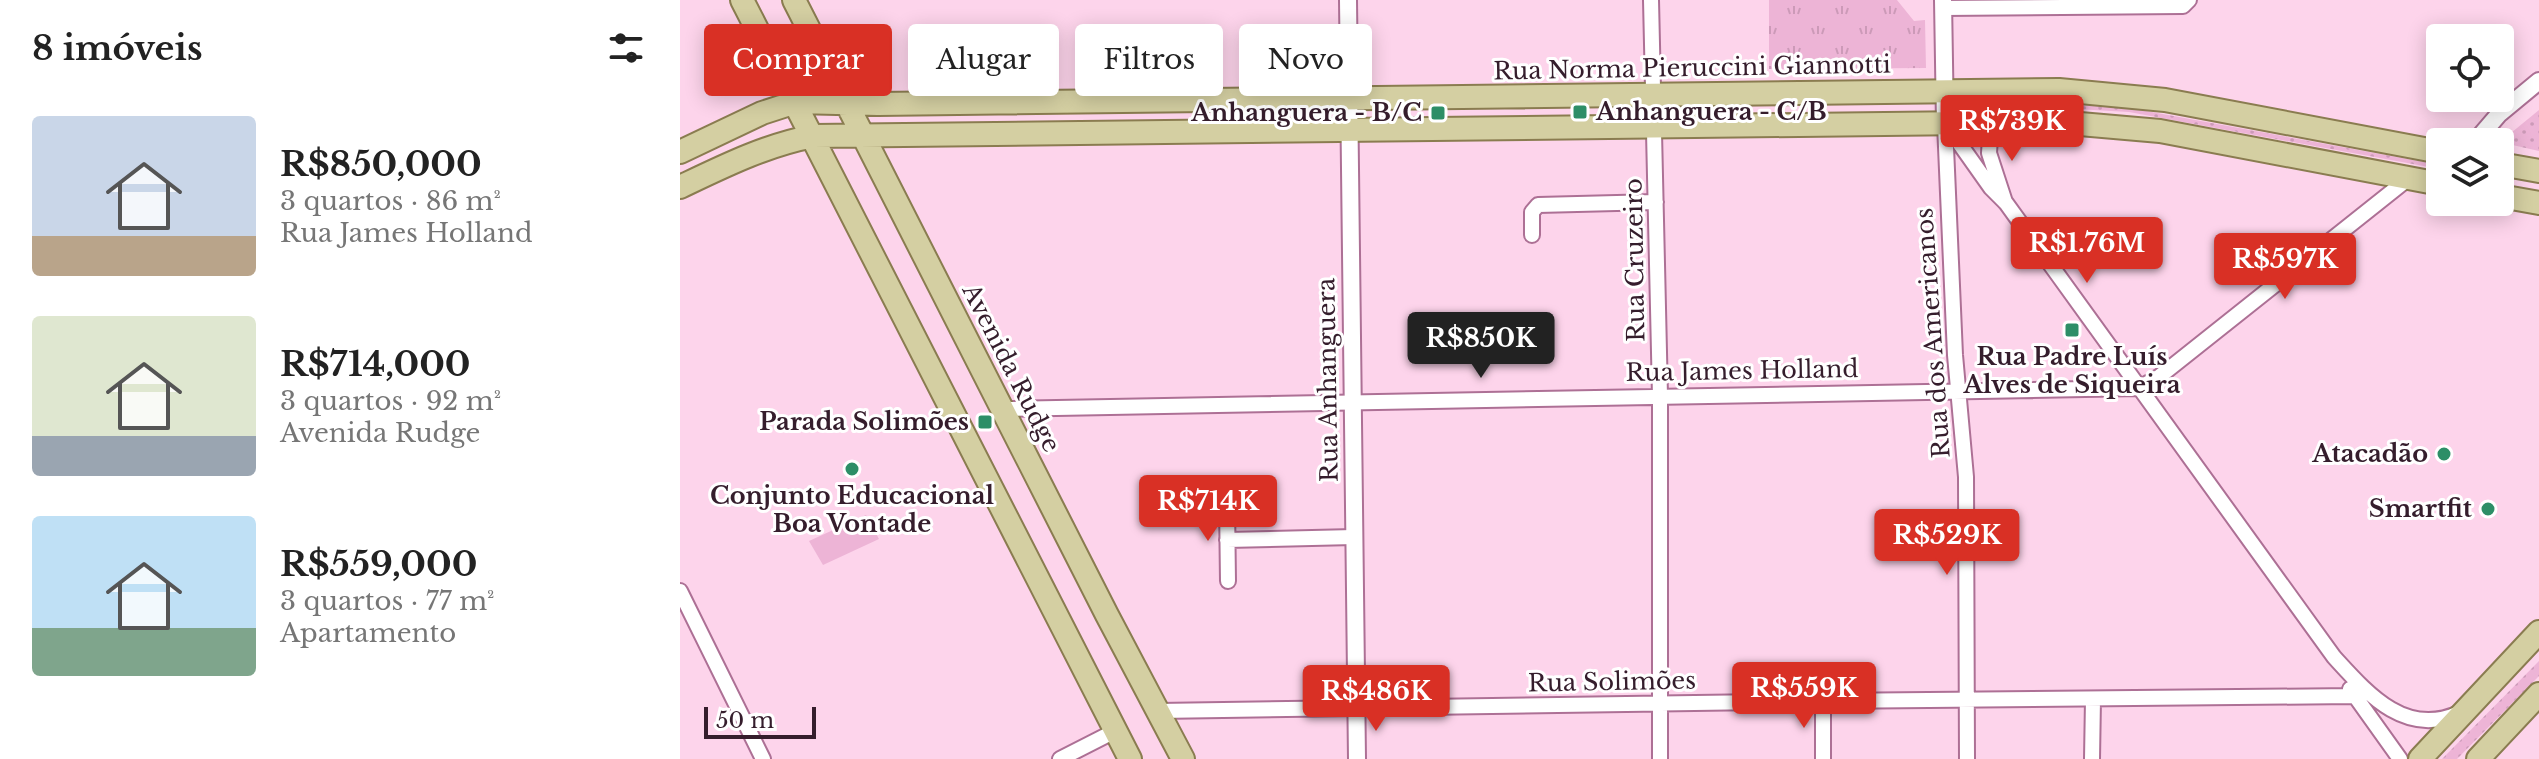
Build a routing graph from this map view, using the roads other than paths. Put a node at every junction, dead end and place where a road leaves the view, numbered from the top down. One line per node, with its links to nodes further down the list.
1 (742, 0): 13 (main road)
2 (794, 0): 14 (main road, Avenida Rudge)
3 (1348, 0): 12 (street, Rua Anhanguera)
4 (1651, 0): 11 (street, Rua Cruzeiro)
5 (2189, 0): 8 (street)
6 (1943, 4): 7 (street); 10 (street, Rua dos Americanos)
7 (2024, 4): 8 (street)
8 (2107, 4)
9 (2539, 81): 18 (street)
10 (1945, 92): 11 (main road, Rua Norma Pieruccini Giannotti); 16 (street, Rua dos Americanos); 22 (main road, Rua Norma Pieruccini Giannotti)
11 (1652, 95): 12 (main road, Rua Norma Pieruccini Giannotti); 17 (street, Rua Cruzeiro)
12 (1350, 99): 14 (main road, Rua Norma Pieruccini Giannotti); 19 (street, Rua Anhanguera)
13 (796, 102): 14 (main road, Rua Norma Pieruccini Giannotti); 20 (main road); 23 (main road)
14 (846, 104): 21 (main road, Avenida Rudge)
15 (2023, 122): 16 (main road); 26 (main road); 31 (street)
16 (1945, 123): 17 (main road); 31 (street); 35 (street, Rua dos Americanos)
17 (1653, 127): 19 (main road); 30 (street, Rua Cruzeiro)
18 (2487, 128)
19 (1350, 130): 21 (main road); 37 (street, Rua Anhanguera)
20 (814, 136): 21 (main road); 28 (main road); 55 (main road)
21 (862, 136): 38 (main road, Avenida Rudge)
22 (2426, 149)
23 (680, 152)
24 (2514, 167): 25 (main road)
25 (2539, 171)
26 (2409, 178): 27 (main road); 34 (street)
27 (2426, 181)
28 (680, 187)
29 (2514, 199): 32 (main road)
30 (1656, 202): 33 (street); 36 (street, Rua Cruzeiro)
31 (2006, 203): 34 (street)
32 (2539, 203)
33 (1532, 235)
34 (2139, 388): 35 (street, Rua James Holland); 45 (street)
35 (1958, 392): 36 (street, Rua James Holland); 49 (street, Rua dos Americanos)
36 (1660, 396): 37 (street, Rua James Holland); 51 (street, Rua Cruzeiro)
37 (1352, 402): 38 (street, Rua James Holland); 40 (street, Rua Anhanguera)
38 (1003, 409): 54 (main road, Avenida Rudge)
39 (1227, 504): 41 (street)
40 (1354, 537): 41 (street); 52 (street, Rua Anhanguera)
41 (1227, 540): 42 (street)
42 (1228, 581)
43 (680, 591): 56 (street)
44 (2539, 632): 53 (main road)
45 (2334, 657): 47 (street); 53 (street)
46 (2539, 694): 67 (main road)
47 (2354, 696): 48 (street, Rua Solimões); 65 (street)
48 (2093, 699): 49 (street, Rua Solimões); 64 (street)
49 (1966, 700): 50 (street, Rua Solimões); 63 (street, Rua dos Americanos)
50 (1823, 701): 51 (street, Rua Solimões); 62 (street)
51 (1660, 703): 52 (street, Rua Solimões); 61 (street, Rua Cruzeiro)
52 (1356, 708): 54 (street, Rua Solimões); 60 (street, Rua Anhanguera)
53 (2467, 710): 66 (main road)
54 (1158, 711): 59 (main road, Avenida Rudge)
55 (1115, 731): 57 (street); 58 (main road)
56 (763, 759)
57 (1060, 759)
58 (1130, 759)
59 (1183, 759)
60 (1357, 759)
61 (1660, 759)
62 (1823, 759)
63 (1967, 759)
64 (2092, 759)
65 (2400, 759)
66 (2420, 759)
67 (2478, 759)

